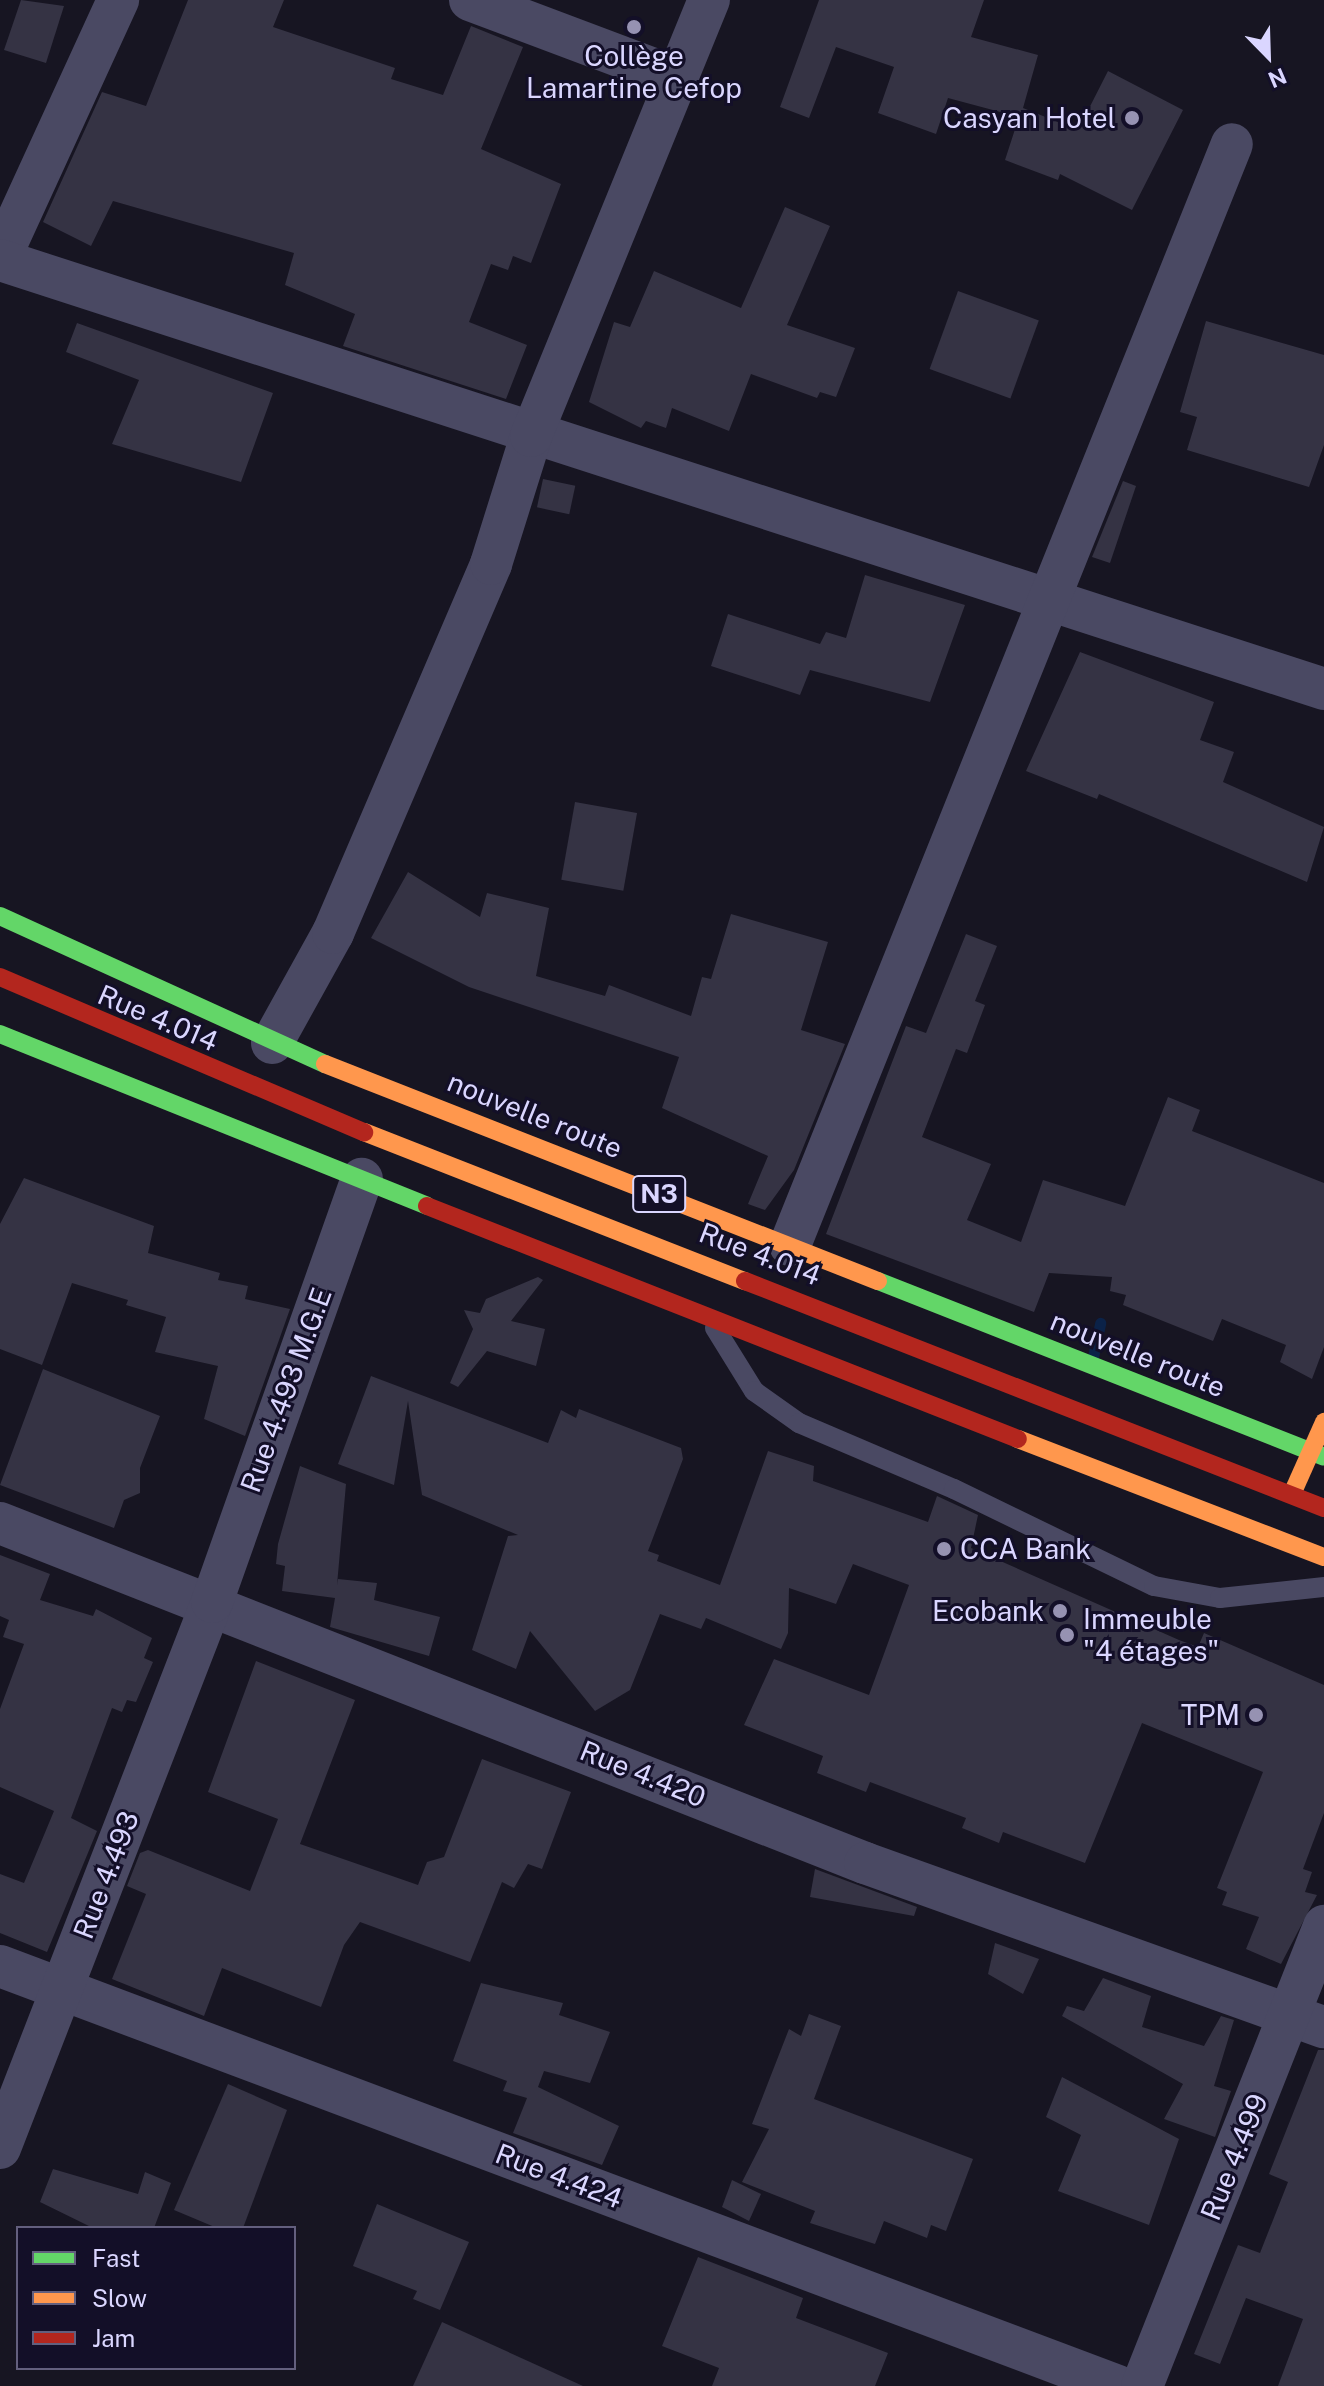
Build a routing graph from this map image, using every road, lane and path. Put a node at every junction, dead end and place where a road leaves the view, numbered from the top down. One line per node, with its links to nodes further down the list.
1 (118, 0): 6 (street)
2 (470, 0): 4 (street)
3 (709, 0): 4 (street)
4 (678, 78): 7 (street)
5 (1232, 144): 8 (street)
6 (0, 259): 7 (street)
7 (531, 436): 8 (street); 13 (street)
8 (1050, 603): 9 (street); 15 (street)
9 (1324, 689)
10 (0, 916): 13 (main road, nouvelle route / N3)
11 (0, 977): 19 (main road, Rue 4.014)
12 (0, 1034): 14 (main road)
13 (272, 1043): 15 (main road, nouvelle route / N3)
14 (362, 1179): 16 (main road); 24 (street, Rue 4.493 M.G.E)
15 (790, 1245): 18 (main road, nouvelle route / N3)
16 (711, 1320): 22 (main road); 23 (lane)
17 (1324, 1422): 18 (main road)
18 (1317, 1454): 19 (main road)
19 (1292, 1494): 20 (main road, Rue 4.014)
20 (1324, 1508)
21 (0, 1523): 24 (street, Rue 4.420)
22 (1324, 1557)
23 (1324, 1587)
24 (212, 1602): 27 (street, Rue 4.493); 28 (street, Rue 4.420)
25 (1324, 1926): 28 (street, Rue 4.499)
26 (0, 1966): 27 (street, Rue 4.424)
27 (62, 1990): 29 (street, Rue 4.493); 30 (street, Rue 4.424)
28 (1308, 2020): 31 (street, Rue 4.499)
29 (0, 2148)
30 (1118, 2386)
31 (1142, 2386)

